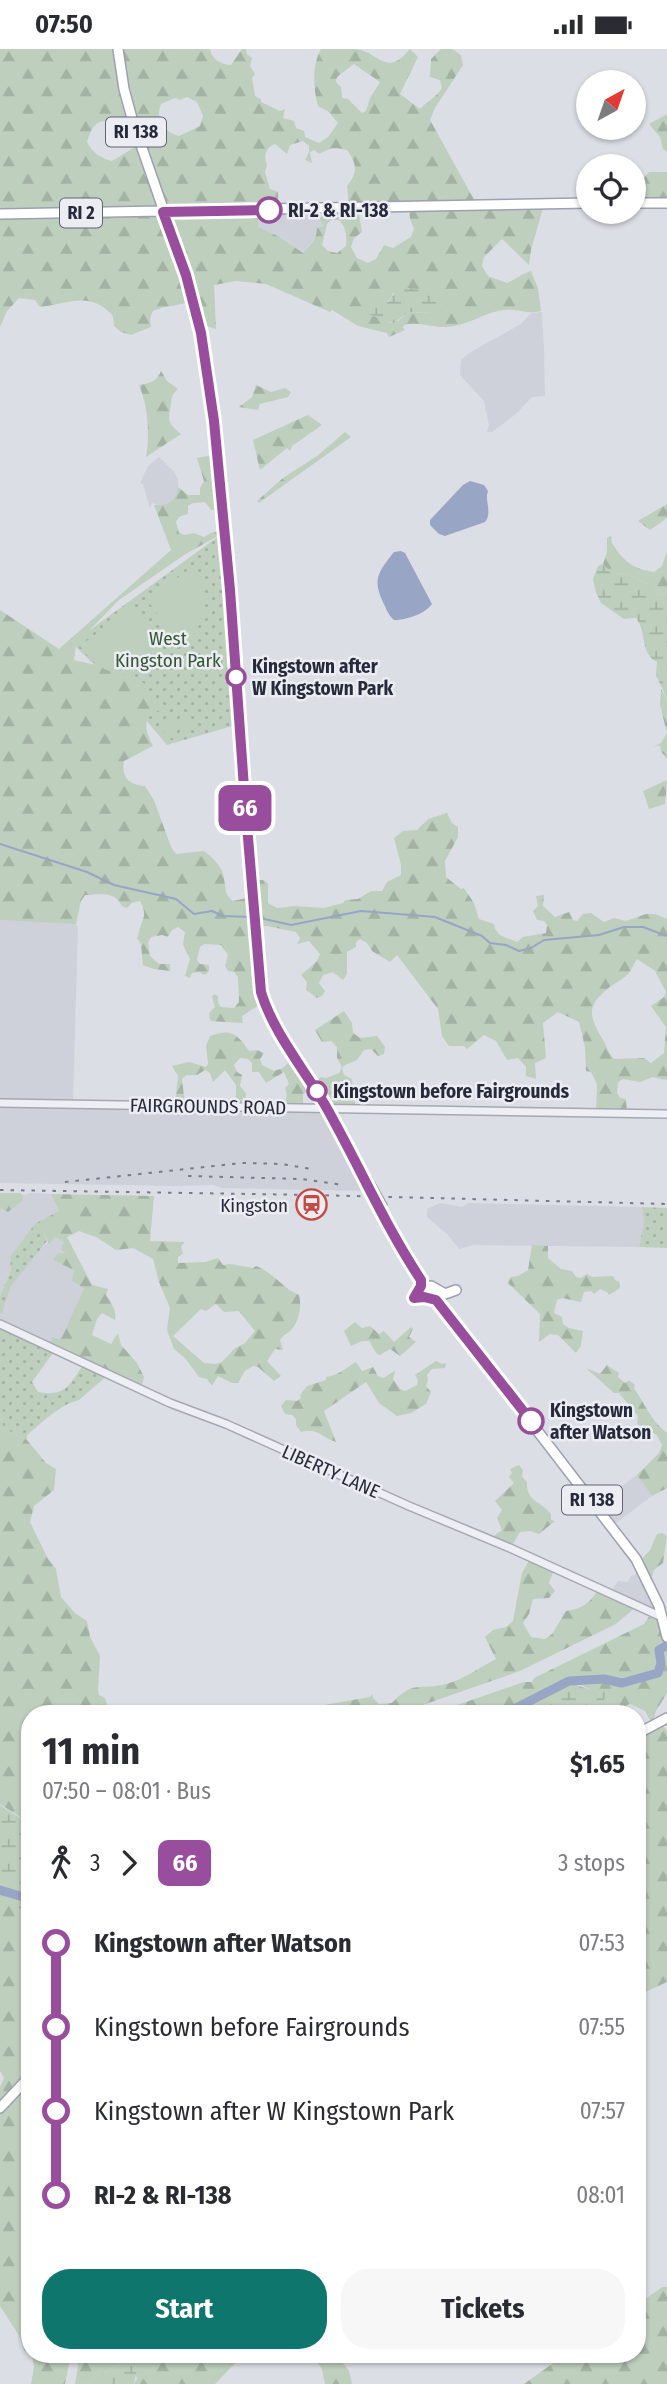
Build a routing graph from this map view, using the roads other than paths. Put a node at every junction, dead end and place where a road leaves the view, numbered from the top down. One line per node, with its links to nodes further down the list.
1 (118, 49): 5 (main road, RI 138)
2 (667, 202): 4 (main road)
3 (576, 203): 5 (main road, RI 2)
4 (646, 203)
5 (163, 212): 6 (main road, RI 2); 8 (main road, RI 138)
6 (0, 214)
7 (0, 1103): 8 (street, FAIRGROUNDS ROAD)
8 (327, 1109): 9 (street, FAIRGROUNDS ROAD); 10 (main road, RI 138, bridge)
9 (667, 1114)
10 (380, 1207): 11 (main road, RI 138); 12 (main road, RI 138)
11 (421, 1280): 13 (main road, RI 138); 13 (main road)
12 (431, 1286): 14 (main road, RI 138); 14 (main road)
13 (436, 1300): 16 (main road, RI 138)
14 (451, 1312): 16 (main road, RI 138)
15 (0, 1324): 17 (street, LIBERTY LANE)
16 (495, 1374): 17 (main road, RI 138)
17 (662, 1617): 18 (main road, RI 138)
18 (667, 1637)
19 (667, 1719): 20 (main road)
20 (646, 1730)
21 (21, 2086): 22 (main road)
22 (0, 2108)

